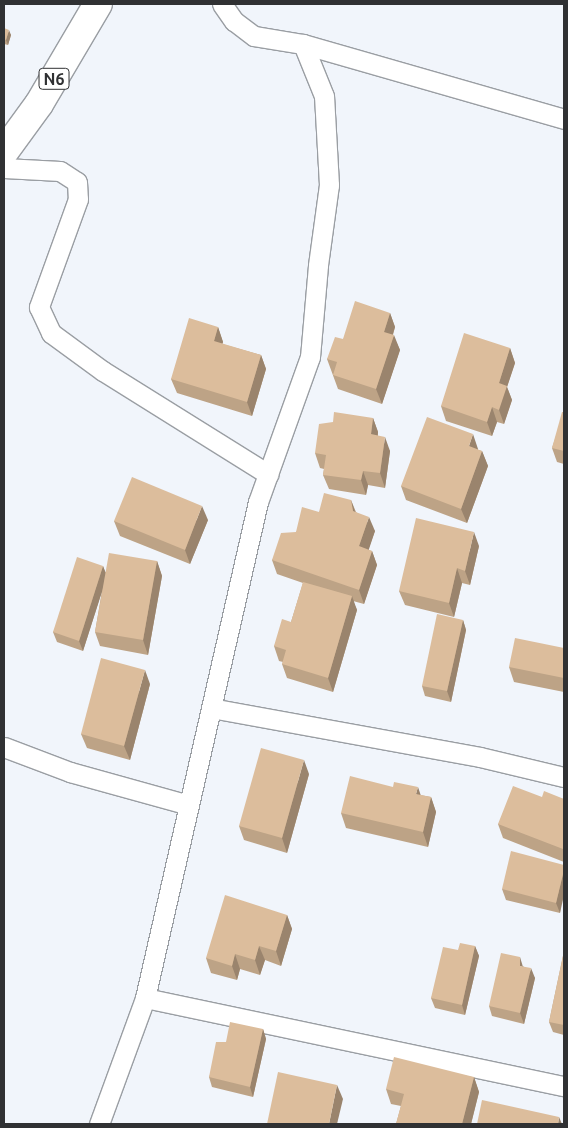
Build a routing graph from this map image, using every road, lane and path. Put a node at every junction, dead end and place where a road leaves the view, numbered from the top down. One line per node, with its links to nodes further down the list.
1 (98, 4): 5 (main road, N6)
2 (222, 4): 3 (street)
3 (303, 44): 4 (street); 7 (street)
4 (564, 119)
5 (4, 152)
6 (4, 168): 7 (street)
7 (268, 474): 8 (street)
8 (210, 708): 10 (street); 11 (street)
9 (4, 747): 11 (street)
10 (564, 777)
11 (189, 805): 12 (street)
12 (145, 998): 13 (street); 14 (street)
13 (564, 1086)
14 (98, 1124)

